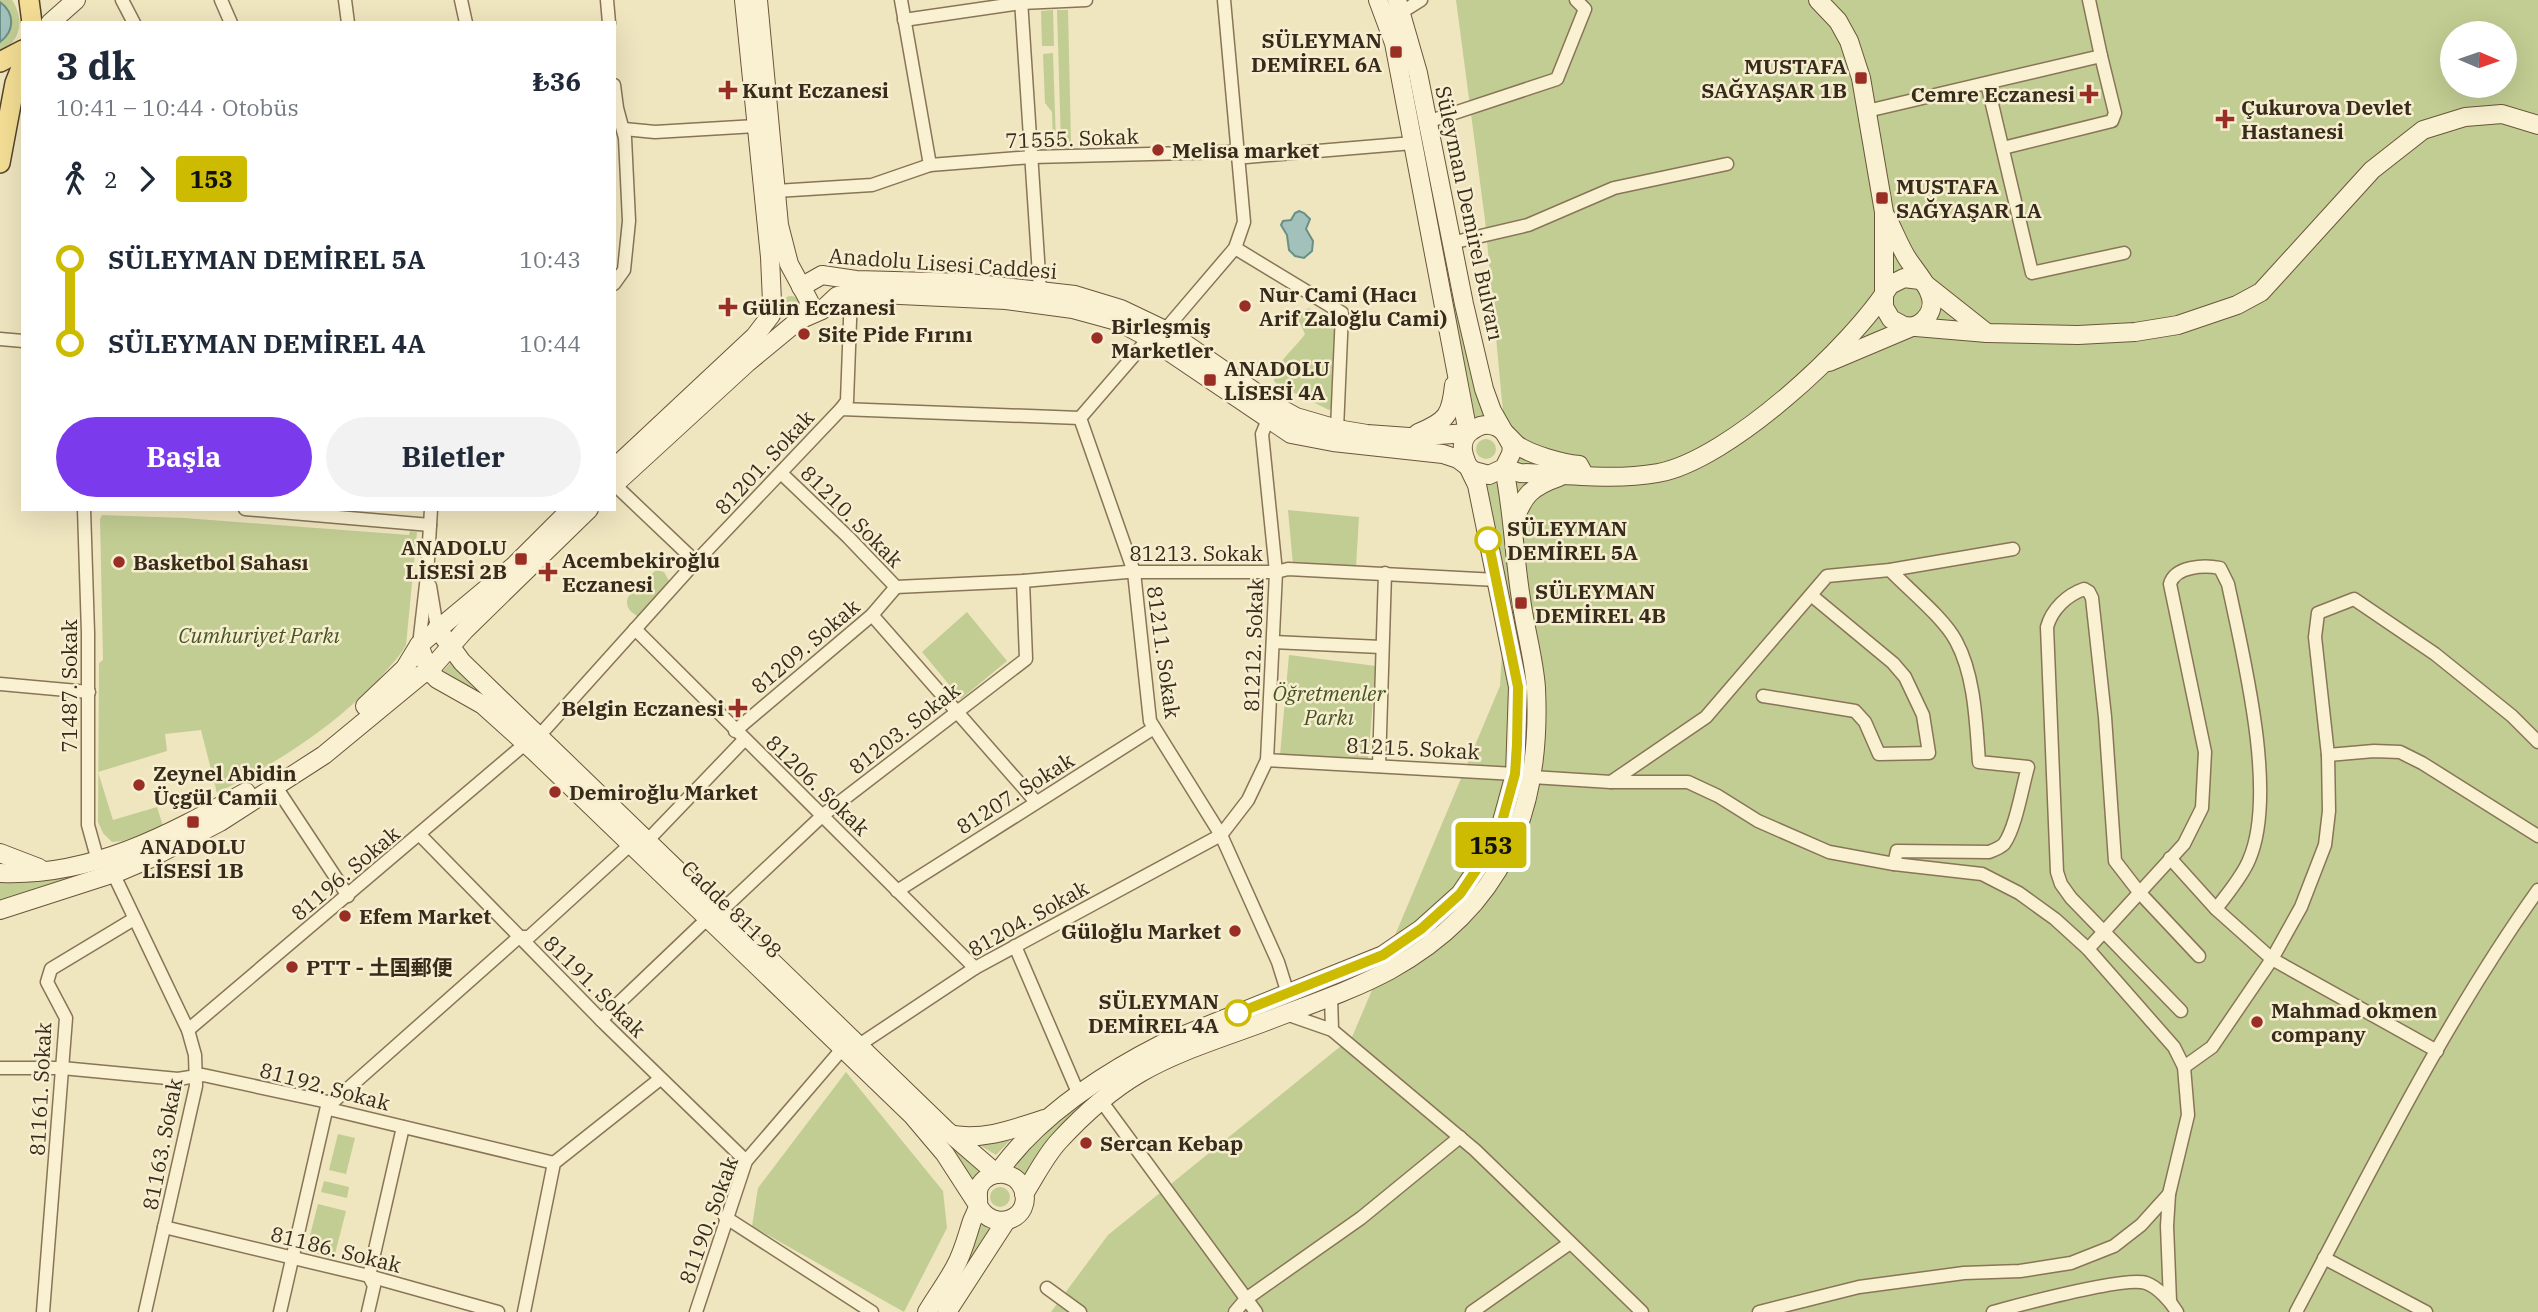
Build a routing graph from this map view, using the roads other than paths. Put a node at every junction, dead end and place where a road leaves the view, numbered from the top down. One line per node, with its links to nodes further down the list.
1 (29, 0): 21 (main road)
2 (76, 0): 22 (main road)
3 (122, 0): 23 (street)
4 (220, 0): 24 (street)
5 (345, 0): 25 (street)
6 (461, 0): 26 (street)
7 (607, 0): 27 (street)
8 (744, 0): 37 (main road)
9 (758, 0): 46 (main road)
10 (901, 0): 20 (street)
11 (1086, 0): 18 (street)
12 (1224, 0): 41 (street)
13 (1378, 0): 39 (main road, Süleyman Demirel Bulvarı)
14 (1421, 0): 19 (street)
15 (1576, 0): 35 (street)
16 (1818, 0): 34 (main road)
17 (2089, 0): 29 (street)
18 (1021, 2): 20 (street); 42 (street)
19 (1400, 6): 35 (main road, Süleyman Demirel Bulvarı)
20 (904, 20): 45 (street)
21 (32, 21)
22 (52, 21)
23 (133, 21)
24 (231, 21)
25 (348, 21)
26 (466, 21)
27 (609, 21)
28 (21, 51): 30 (main road)
29 (2101, 55): 32 (street); 40 (street)
30 (0, 62)
31 (21, 68): 43 (main road)
32 (1987, 83): 34 (street); 40 (street)
33 (616, 108): 38 (street)
34 (1867, 111): 47 (main road)
35 (1427, 121): 48 (main road, Süleyman Demirel Bulvarı)
36 (2538, 125): 60 (main road)
37 (756, 126): 38 (street); 57 (main road)
38 (624, 129): 51 (street)
39 (1413, 144): 41 (street, 71555. Sokak); 65 (main road, Süleyman Demirel Bulvarı)
40 (2003, 148): 50 (street)
41 (1237, 152): 42 (street, 71555. Sokak); 49 (street)
42 (1032, 157): 45 (street, 71555. Sokak); 54 (street)
43 (0, 163)
44 (1727, 164): 48 (street)
45 (930, 165): 46 (street, 71555. Sokak)
46 (776, 191): 53 (main road)
47 (1884, 212): 52 (main road); 55 (main road)
48 (1451, 243): 70 (main road, Süleyman Demirel Bulvarı)
49 (1235, 247): 61 (street); 69 (street)
50 (2124, 253)
51 (616, 281)
52 (1926, 285): 55 (main road); 59 (main road); 60 (main road)
53 (801, 287): 54 (main road, Anadolu Lisesi Caddesi); 57 (main road); 58 (main road)
54 (1040, 290): 61 (main road, Anadolu Lisesi Caddesi)
55 (1886, 292): 59 (main road); 64 (main road)
56 (851, 294): 58 (main road, Anadolu Lisesi Caddesi); 61 (main road, Anadolu Lisesi Caddesi); 66 (street)
57 (772, 302): 58 (main road); 74 (main road)
58 (799, 320): 79 (main road, Anadolu Lisesi Caddesi)
59 (1911, 326): 60 (main road); 64 (main road)
60 (1987, 333)
61 (1157, 334): 67 (main road, Anadolu Lisesi Caddesi); 68 (street)
62 (0, 339): 63 (street)
63 (21, 341)
64 (1826, 363): 78 (main road)
65 (1456, 365): 71 (main road, Süleyman Demirel Bulvarı); 72 (main road)
66 (841, 409): 68 (street, 81201. Sokak); 76 (street, 81201. Sokak)
67 (1271, 412): 69 (main road, Anadolu Lisesi Caddesi); 73 (main road, Anadolu Lisesi Caddesi); 92 (street, 81212. Sokak)
68 (1080, 418): 91 (street, 81211. Sokak)
69 (1337, 429): 72 (main road, Anadolu Lisesi Caddesi)
70 (1504, 432): 71 (main road); 75 (main road); 78 (main road)
71 (1468, 433): 72 (main road, Anadolu Lisesi Caddesi); 73 (main road)
72 (1409, 437)
73 (1468, 465): 75 (main road); 95 (main road)
74 (616, 466)
75 (1504, 468): 77 (main road); 87 (main road)
76 (781, 473): 89 (street, 81201. Sokak); 97 (street, 81210. Sokak)
77 (1566, 474): 78 (main road); 87 (main road)
78 (1585, 476)
79 (616, 483)
80 (616, 487): 89 (street)
81 (83, 511): 108 (street, 71487. Sokak)
82 (268, 511): 86 (street)
83 (432, 511): 86 (street)
84 (569, 511): 100 (main road)
85 (587, 511): 104 (main road)
86 (430, 525): 94 (street)
87 (1512, 527): 118 (main road)
88 (2013, 549): 90 (street)
89 (696, 562): 101 (street, 81201. Sokak)
90 (1890, 570): 98 (street); 130 (street)
91 (1134, 572): 92 (street, 81213. Sokak); 96 (street, 81213. Sokak); 111 (street, 81211. Sokak)
92 (1276, 572): 93 (street, 81213. Sokak); 102 (street, 81212. Sokak)
93 (1385, 573): 95 (street, 81213. Sokak); 105 (street)
94 (427, 576): 100 (street); 103 (street)
95 (1497, 580): 118 (main road)
96 (1023, 581): 97 (street, 81213. Sokak); 110 (street, 81203. Sokak)
97 (896, 587): 99 (street, 81209. Sokak)
98 (1811, 595): 109 (street); 119 (street)
99 (872, 615): 110 (street); 112 (street, 81209. Sokak)
100 (436, 628): 103 (main road); 104 (main road, Cadde 81198)
101 (635, 629): 112 (street, 81206. Sokak); 113 (street, 81201. Sokak)
102 (1273, 642): 105 (street); 116 (street, 81212. Sokak)
103 (419, 645): 106 (main road); 129 (main road)
104 (450, 646): 106 (main road); 113 (main road, Cadde 81198)
105 (1381, 647): 117 (street)
106 (429, 671): 113 (main road, Cadde 81198); 120 (main road)
107 (0, 684): 108 (street)
108 (89, 692): 129 (street, 71487. Sokak)
109 (1763, 696)
110 (957, 712): 121 (street); 122 (street, 81203. Sokak)
111 (1154, 728): 121 (street, 81207. Sokak); 124 (street, 81211. Sokak)
112 (739, 735): 122 (street, 81206. Sokak); 126 (street, 81209. Sokak)
113 (533, 740): 123 (street, 81196. Sokak); 126 (main road, Cadde 81198)
114 (2538, 742): 115 (street)
115 (2328, 755): 125 (street); 147 (street)
116 (1267, 760): 117 (street, 81215. Sokak); 124 (street, 81212. Sokak)
117 (1379, 766): 118 (street, 81215. Sokak)
118 (1523, 775): 119 (street, 81215. Sokak); 149 (main road); 150 (main road)
119 (1611, 782): 130 (street, 81215. Sokak)
120 (276, 788): 133 (main road); 137 (street)
121 (1037, 802): 135 (street, 81207. Sokak)
122 (823, 815): 135 (street, 81206. Sokak); 140 (street, 81203. Sokak)
123 (420, 835): 137 (street, 81196. Sokak); 143 (street, 81191. Sokak)
124 (1221, 835): 144 (street, 81204. Sokak); 149 (street, 81211. Sokak)
125 (2538, 836)
126 (640, 842): 140 (main road, Cadde 81198); 143 (street, 81209. Sokak)
127 (0, 853): 131 (main road)
128 (2170, 858): 136 (street); 138 (street); 138 (street)
129 (98, 861): 131 (main road)
130 (1894, 864): 145 (street, 81215. Sokak)
131 (62, 869): 132 (main road)
132 (0, 873)
133 (113, 873): 139 (main road); 141 (street, 81163. Sokak)
134 (2538, 890): 157 (street)
135 (897, 891): 148 (street, 81206. Sokak)
136 (2139, 892): 142 (street); 142 (street); 146 (street)
137 (348, 896): 154 (street, 81196. Sokak)
138 (2216, 909): 147 (street)
139 (0, 910)
140 (714, 915): 153 (street, 81203. Sokak); 156 (main road, Cadde 81198)
141 (134, 919): 154 (street, 81163. Sokak); 160 (street, 81161. Sokak)
142 (2105, 932): 145 (street); 151 (street)
143 (519, 937): 153 (street, 81191. Sokak); 164 (street, 81209. Sokak)
144 (1015, 946): 148 (street, 81204. Sokak); 163 (street)
145 (2088, 948): 158 (street, 81215. Sokak)
146 (2199, 956)
147 (2272, 958): 157 (street); 158 (street)
148 (975, 968): 156 (street, 81204. Sokak)
149 (1288, 994): 163 (main road)
150 (1331, 996): 152 (main road); 155 (street)
151 (2181, 1012)
152 (1286, 1014): 155 (street); 165 (main road)
153 (601, 1020): 162 (street, 81191. Sokak)
154 (188, 1030): 161 (street, 81163. Sokak)
155 (1332, 1030): 169 (street)
156 (851, 1046): 168 (main road, Cadde 81198); 170 (street, 81190. Sokak); 175 (main road, Cadde 81198)
157 (2437, 1051): 181 (street)
158 (2184, 1067): 174 (street)
159 (0, 1068): 160 (street, 81192. Sokak)
160 (62, 1068): 161 (street, 81192. Sokak); 186 (street, 81161. Sokak)
161 (196, 1076): 164 (street, 81192. Sokak); 178 (street, 81163. Sokak)
162 (660, 1079): 170 (street, 81191. Sokak); 171 (street)
163 (1079, 1095): 166 (main road)
164 (328, 1102): 167 (street, 81192. Sokak); 180 (street)
165 (1102, 1102): 173 (main road); 184 (street)
166 (1052, 1116): 168 (main road); 172 (main road)
167 (403, 1127): 171 (street, 81192. Sokak); 182 (street)
168 (953, 1135): 172 (main road, Cadde 81198)
169 (1460, 1137): 179 (street); 184 (street)
170 (746, 1161): 176 (street, 81190. Sokak)
171 (554, 1164): 191 (street)
172 (997, 1174): 173 (main road); 175 (main road)
173 (1024, 1194): 177 (main road)
174 (2169, 1194): 185 (street); 201 (street)
175 (978, 1205): 177 (main road); 194 (main road)
176 (725, 1217): 192 (street, 81190. Sokak); 193 (street)
177 (1006, 1221): 195 (main road)
178 (164, 1227): 180 (street, 81186. Sokak); 187 (street, 81163. Sokak)
179 (1570, 1243): 199 (street); 200 (street)
180 (291, 1257): 182 (street, 81186. Sokak); 188 (street)
181 (2324, 1258): 203 (street); 204 (street)
182 (369, 1276): 189 (street); 190 (street, 81186. Sokak)
183 (1047, 1288): 196 (street)
184 (1246, 1299): 197 (street); 198 (street)
185 (2174, 1306): 202 (street)
186 (43, 1312)
187 (145, 1312)
188 (280, 1312)
189 (368, 1312)
190 (498, 1312)
191 (524, 1312)
192 (696, 1312)
193 (872, 1312)
194 (927, 1312)
195 (947, 1312)
196 (1080, 1312)
197 (1235, 1312)
198 (1256, 1312)
199 (1472, 1312)
200 (1642, 1312)
201 (1759, 1312)
202 (1993, 1312)
203 (2296, 1312)
204 (2426, 1312)

